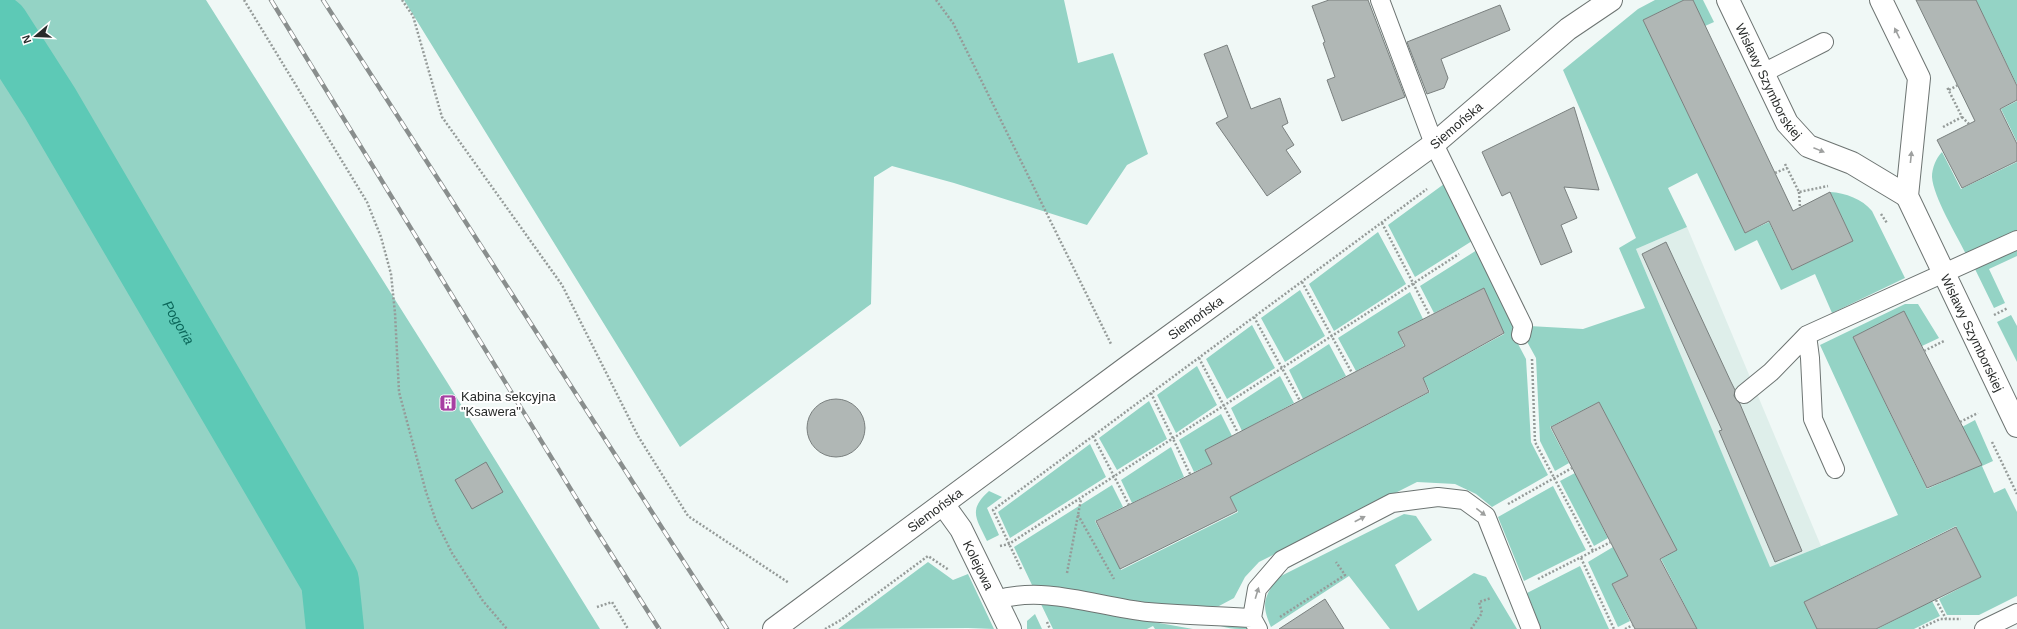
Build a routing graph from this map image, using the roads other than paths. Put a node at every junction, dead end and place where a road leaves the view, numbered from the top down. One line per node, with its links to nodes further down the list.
1 (1380, 0): 7 (lane)
2 (1612, 0): 7 (street, Siemońska)
3 (1728, 0): 6 (street, Wisławy Szymborskiej)
4 (1881, 0): 8 (street, one-way to 4)
5 (1824, 42): 6 (lane)
6 (1763, 73): 8 (street, Wisławy Szymborskiej, one-way to 8)
7 (1434, 144): 11 (lane); 16 (street, Siemońska)
8 (1907, 196): 10 (street, Wisławy Szymborskiej)
9 (2017, 240): 10 (lane)
10 (1944, 275): 12 (lane); 14 (street, Wisławy Szymborskiej)
11 (1521, 335)
12 (1807, 336): 13 (lane); 15 (lane)
13 (1744, 394)
14 (2017, 426)
15 (1835, 470)
16 (943, 504): 17 (street, Kolejowa); 20 (street, Siemońska)
17 (996, 600): 19 (lane); 21 (street, Kolejowa)
18 (2017, 614): 23 (lane)
19 (1261, 623): 22 (lane, one-way to 22)
20 (774, 629)
21 (1010, 629)
22 (1531, 629)
23 (1984, 629)

